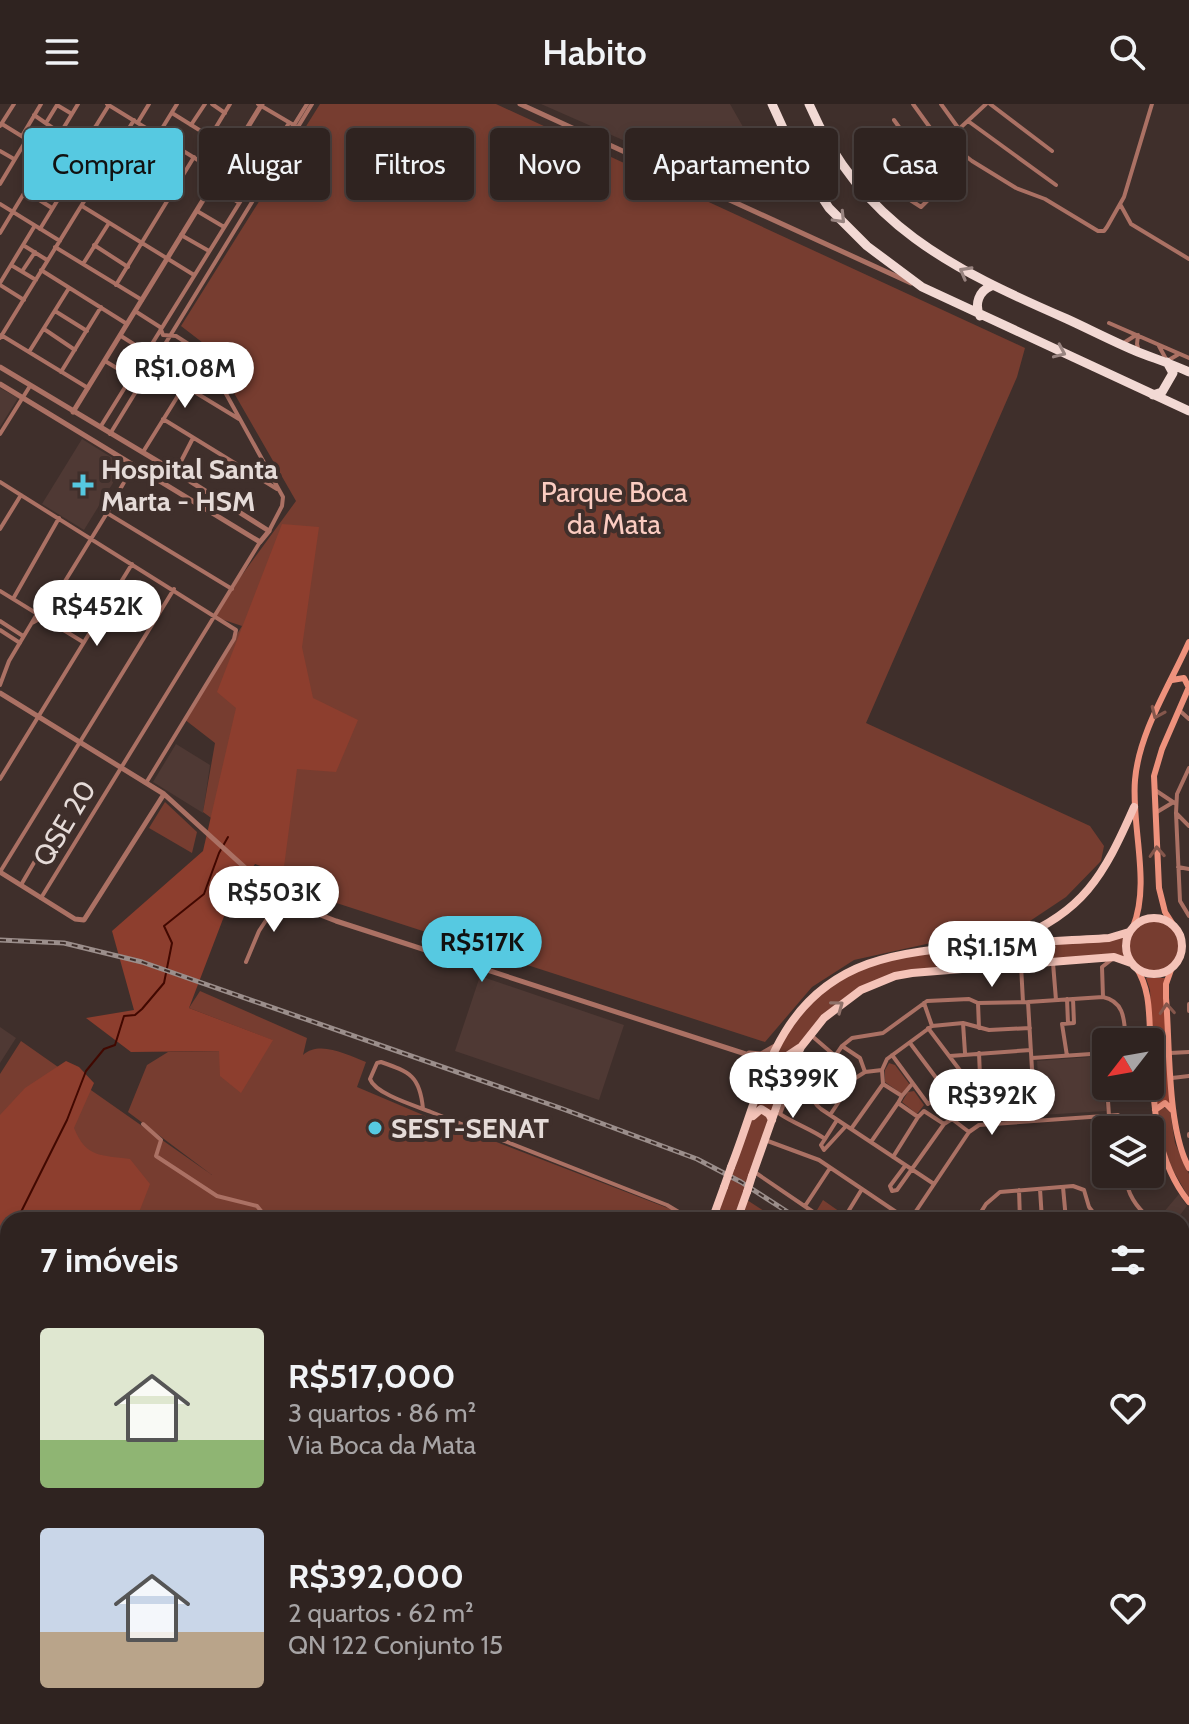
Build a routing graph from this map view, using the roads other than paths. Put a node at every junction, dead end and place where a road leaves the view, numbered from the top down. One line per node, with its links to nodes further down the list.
1 (14, 104): 32 (street)
2 (41, 104): 27 (street)
3 (57, 104): 26 (street); 31 (street)
4 (78, 104): 26 (street)
5 (123, 104): 23 (street)
6 (149, 104): 30 (street)
7 (177, 104): 24 (street)
8 (205, 104): 33 (street)
9 (212, 104): 25 (street)
10 (230, 104): 25 (street)
11 (309, 104): 34 (street)
12 (520, 104): 53 (street)
13 (772, 104): 44 (highway)
14 (809, 104): 75 (highway)
15 (913, 104): 46 (street)
16 (941, 104): 47 (street)
17 (975, 104): 22 (street)
18 (988, 104): 22 (street); 52 (street)
19 (1152, 104): 76 (street)
20 (108, 105): 23 (street); 35 (street)
21 (260, 105): 34 (street); 43 (street)
22 (980, 110): 29 (street)
23 (118, 111): 30 (street)
24 (172, 113): 33 (street); 41 (street)
25 (225, 113): 42 (street)
26 (72, 114): 38 (street)
27 (34, 115): 31 (street); 36 (street)
28 (894, 120): 45 (street)
29 (968, 121): 48 (street); 61 (street)
30 (136, 122): 39 (street); 40 (street)
31 (46, 124): 37 (street)
32 (1, 125): 50 (street)
33 (191, 125): 49 (street)
34 (293, 126): 119 (street)
35 (95, 127)
36 (28, 128)
37 (52, 128)
38 (63, 128)
39 (131, 128)
40 (146, 128)
41 (162, 128)
42 (216, 128)
43 (246, 128)
44 (782, 128)
45 (900, 128)
46 (930, 128)
47 (958, 128)
48 (960, 128)
49 (199, 130)
50 (24, 138): 57 (street)
51 (183, 150): 56 (street)
52 (1052, 151)
53 (625, 152)
54 (1, 153): 57 (street)
55 (966, 156): 76 (street)
56 (194, 157): 58 (street); 87 (street)
57 (14, 159): 60 (street)
58 (199, 160)
59 (872, 165): 59 (street)
60 (1, 180)
61 (1056, 185)
62 (24, 193): 80 (street)
63 (40, 200): 78 (street)
64 (57, 200): 78 (street)
65 (86, 200): 77 (street)
66 (203, 200): 79 (street)
67 (235, 200): 73 (street)
68 (728, 200): 106 (street)
69 (824, 200): 106 (highway, one-way to 106)
70 (878, 200): 75 (street)
71 (912, 200): 72 (street)
72 (928, 200)
73 (238, 202): 83 (street)
74 (0, 204): 80 (street)
75 (875, 204): 105 (highway, one-way to 75)
76 (1120, 204): 94 (street)
77 (82, 206): 81 (street); 86 (street)
78 (52, 208): 82 (street)
79 (197, 211): 83 (street); 85 (street)
80 (13, 212): 82 (street); 84 (street)
81 (109, 223): 87 (street); 89 (street)
82 (37, 227): 86 (street); 88 (street)
83 (224, 227): 91 (street)
84 (0, 233)
85 (181, 235): 91 (street); 93 (street)
86 (60, 241): 90 (street)
87 (141, 244): 93 (street); 98 (street)
88 (23, 245): 92 (street); 97 (street)
89 (94, 245): 96 (street); 98 (street)
90 (55, 247): 95 (street); 96 (street)
91 (209, 251): 101 (street)
92 (35, 252): 95 (street); 100 (street)
93 (167, 259): 101 (street); 110 (street)
94 (1189, 259)
95 (47, 260): 99 (street)
96 (83, 264): 104 (street)
97 (11, 265): 100 (street); 103 (street)
98 (128, 267): 104 (street)
99 (41, 270): 102 (street); 107 (street)
100 (22, 271): 102 (street)
101 (194, 275): 115 (street)
102 (36, 280): 109 (street)
103 (1, 285): 108 (street); 109 (street)
104 (116, 285): 110 (street)
105 (991, 286): 114 (highway); 126 (highway)
106 (922, 287): 114 (highway)
107 (69, 288): 111 (street); 112 (street)
108 (0, 293)
109 (24, 300): 124 (street)
110 (142, 300): 113 (street)
111 (101, 307): 117 (street); 121 (street)
112 (55, 310): 120 (street); 121 (street)
113 (135, 311): 117 (street); 118 (street)
114 (980, 316): 147 (highway, one-way to 147)
115 (165, 321): 118 (street); 119 (street)
116 (1109, 323): 123 (street)
117 (127, 324): 125 (street)
118 (160, 327): 122 (street); 130 (street)
119 (175, 327): 122 (street)
120 (43, 329): 128 (street); 129 (street)
121 (87, 331): 128 (street)
122 (170, 335): 132 (street); 138 (street)
123 (1137, 335): 126 (street); 127 (street); 131 (street)
124 (1, 336): 129 (street)
125 (121, 336): 130 (street); 136 (street)
126 (1122, 344): 131 (highway)
127 (1158, 344): 133 (street); 137 (street)
128 (75, 350): 140 (street)
129 (29, 352): 140 (street)
130 (146, 352): 135 (street)
131 (1139, 352): 137 (highway)
132 (204, 354): 144 (street); 152 (street)
133 (1179, 354): 134 (street); 137 (street)
134 (1189, 358)
135 (142, 360): 138 (street); 142 (street)
136 (105, 361): 142 (street); 146 (street)
137 (1167, 361): 141 (highway); 147 (highway)
138 (152, 366): 144 (street); 157 (street)
139 (0, 367): 145 (street)
140 (61, 372): 146 (street)
141 (1189, 372)
142 (130, 376): 155 (street)
143 (0, 384): 148 (street)
144 (184, 385): 151 (street); 152 (street)
145 (30, 386): 148 (street); 150 (street)
146 (88, 388): 150 (street)
147 (1153, 395): 149 (highway)
148 (22, 398): 153 (street); 156 (street)
149 (1189, 411)
150 (73, 412): 153 (street); 154 (street); 155 (street)
151 (163, 419): 158 (street); 159 (street)
152 (241, 420): 166 (street)
153 (63, 423): 154 (street)
154 (70, 427): 160 (street)
155 (99, 428): 157 (street)
156 (0, 434)
157 (110, 434): 159 (street)
158 (193, 438): 162 (street); 166 (street)
159 (143, 452): 161 (street)
160 (133, 466): 163 (street); 168 (street)
161 (169, 468): 162 (street); 163 (street)
162 (178, 473): 165 (street); 171 (street)
163 (158, 481): 165 (street)
164 (0, 482): 167 (street)
165 (172, 491): 173 (street)
166 (280, 491): 171 (street)
167 (21, 495): 169 (street); 170 (street)
168 (107, 513): 172 (street); 176 (street)
169 (59, 518): 172 (street); 178 (street)
170 (0, 529)
171 (269, 531): 173 (street)
172 (91, 538): 174 (street); 180 (street)
173 (260, 542): 176 (street, QSE 20)
174 (132, 564): 175 (street); 186 (street)
175 (174, 589): 179 (street); 196 (street)
176 (232, 589): 179 (street, QSE 20)
177 (0, 591): 178 (street)
178 (13, 599): 180 (street)
179 (216, 615): 197 (street, QSE 20); 200 (street)
180 (40, 616): 183 (street); 186 (street)
181 (0, 621): 183 (street)
182 (0, 630): 185 (street)
183 (23, 636): 185 (street)
184 (1189, 642): 187 (main road)
185 (20, 643): 189 (street)
186 (83, 643): 193 (street)
187 (1185, 660): 188 (main road)
188 (1171, 681): 190 (main road); 204 (main road, one-way to 204)
189 (0, 685)
190 (1189, 688): 192 (main road)
191 (0, 693): 193 (street)
192 (1179, 710): 194 (main road); 195 (street)
193 (38, 717): 196 (street); 199 (street)
194 (1175, 718): 195 (street); 201 (main road)
195 (1188, 718)
196 (79, 742): 197 (street); 211 (street)
197 (121, 768): 200 (street); 215 (street, QSE 20)
198 (1189, 768): 203 (street)
199 (0, 779)
200 (146, 783): 202 (street)
201 (1154, 789): 203 (street); 205 (main road)
202 (164, 794): 214 (street); 215 (street)
203 (1174, 804): 205 (street); 206 (street)
204 (1134, 807): 219 (main road); 222 (main road)
205 (1155, 813): 220 (main road, one-way to 205)
206 (1176, 813): 207 (street); 209 (street)
207 (1189, 826)
208 (39, 854): 213 (street)
209 (1178, 867): 210 (street); 212 (street)
210 (1188, 869): 212 (street)
211 (0, 872): 213 (street)
212 (1179, 877): 218 (street)
213 (21, 885): 215 (street)
214 (282, 896): 216 (street); 217 (street)
215 (41, 898)
216 (294, 903): 217 (street); 249 (street)
217 (271, 915): 225 (street)
218 (1189, 916)
219 (1131, 929): 220 (main road); 222 (main road); 228 (main road)
220 (1176, 929): 221 (main road); 229 (main road)
221 (1189, 932)
222 (1003, 944): 245 (main road)
223 (1189, 956): 229 (main road)
224 (1114, 957): 226 (main road); 228 (main road); 230 (street)
225 (246, 962)
226 (1053, 963): 227 (main road); 232 (street)
227 (1021, 965): 233 (street); 243 (main road, one-way to 227)
228 (1134, 965): 229 (main road); 283 (main road)
229 (1174, 965): 253 (main road, one-way to 229)
230 (1103, 997): 231 (street); 242 (street)
231 (1070, 999): 232 (street); 258 (street)
232 (1056, 1000): 233 (street)
233 (1026, 1002): 235 (street); 241 (street)
234 (924, 1003): 235 (street); 239 (street); 246 (street)
235 (978, 1003): 240 (street)
236 (1189, 1004): 237 (street)
237 (1189, 1011)
238 (963, 1023): 239 (street); 240 (street); 251 (street)
239 (930, 1027): 244 (street); 257 (street)
240 (979, 1028): 241 (street)
241 (1030, 1028): 248 (street)
242 (1124, 1028)
243 (809, 1034): 247 (main road); 255 (street)
244 (910, 1043): 256 (street); 273 (street)
245 (778, 1044): 249 (street); 261 (main road)
246 (842, 1046): 255 (street); 263 (street)
247 (801, 1047): 261 (main road); 268 (main road)
248 (1031, 1050): 252 (street); 260 (street)
249 (744, 1052): 259 (street)
250 (1189, 1052): 253 (street)
251 (965, 1053): 252 (street); 257 (street)
252 (979, 1053): 266 (street)
253 (1170, 1053): 270 (main road)
254 (1092, 1054): 258 (street)
255 (834, 1055): 274 (street)
256 (892, 1055): 262 (street); 272 (street)
257 (949, 1056): 269 (street)
258 (1067, 1056): 260 (street)
259 (758, 1058): 261 (street); 265 (main road)
260 (1032, 1058): 264 (street)
261 (771, 1060): 265 (main road)
262 (882, 1070): 263 (street); 271 (street)
263 (865, 1072): 287 (street)
264 (1033, 1072): 266 (street); 275 (street)
265 (765, 1075): 298 (main road)
266 (978, 1076): 269 (street); 278 (street)
267 (1189, 1076): 270 (street)
268 (787, 1077): 276 (street); 293 (main road)
269 (965, 1077): 273 (street)
270 (1172, 1078): 285 (main road)
271 (883, 1084): 277 (street); 299 (street)
272 (912, 1084): 277 (street); 281 (street)
273 (946, 1091): 281 (street)
274 (812, 1093): 276 (street); 287 (street)
275 (1034, 1094): 278 (street); 295 (street)
276 (787, 1096): 286 (street)
277 (902, 1096): 280 (street)
278 (978, 1097): 292 (street)
279 (1108, 1100): 288 (street)
280 (898, 1103): 290 (street); 303 (street)
281 (928, 1104): 284 (street)
282 (423, 1109): 282 (street); 320 (street)
283 (1155, 1110): 285 (main road); 289 (main road)
284 (924, 1111): 290 (street); 297 (street)
285 (1174, 1113): 308 (main road)
286 (780, 1114): 293 (street); 301 (street)
287 (830, 1115): 294 (street)
288 (1109, 1116)
289 (1156, 1116)
290 (918, 1117): 305 (street)
291 (1092, 1117): 295 (street)
292 (952, 1119): 297 (street); 300 (street)
293 (772, 1120): 298 (main road); 302 (main road)
294 (837, 1120): 299 (street); 301 (street)
295 (1035, 1120): 300 (street)
296 (143, 1124): 319 (street)
297 (944, 1124): 309 (street)
298 (746, 1126): 321 (main road, bridge)
299 (848, 1127): 301 (street); 303 (street)
300 (969, 1132): 311 (street)
301 (825, 1139)
302 (765, 1140): 307 (street); 310 (main road)
303 (871, 1142): 305 (street)
304 (1164, 1155): 317 (main road)
305 (893, 1157): 306 (street)
306 (905, 1166): 309 (street); 309 (street)
307 (830, 1168): 314 (street); 318 (street)
308 (1189, 1168)
309 (913, 1171): 311 (street)
310 (753, 1174): 318 (street); 322 (main road, bridge)
311 (934, 1184): 326 (street)
312 (1063, 1187): 315 (street); 330 (street); 331 (street)
313 (1127, 1188): 332 (street)
314 (862, 1189): 324 (street); 325 (street)
315 (1040, 1189): 316 (street); 329 (street)
316 (1019, 1190): 327 (street); 328 (street)
317 (1189, 1202)
318 (805, 1206): 323 (street)
319 (261, 1212)
320 (679, 1212)
321 (713, 1212)
322 (740, 1212)
323 (814, 1212)
324 (848, 1212)
325 (897, 1212)
326 (915, 1212)
327 (982, 1212)
328 (1020, 1212)
329 (1041, 1212)
330 (1065, 1212)
331 (1092, 1212)
332 (1143, 1212)

